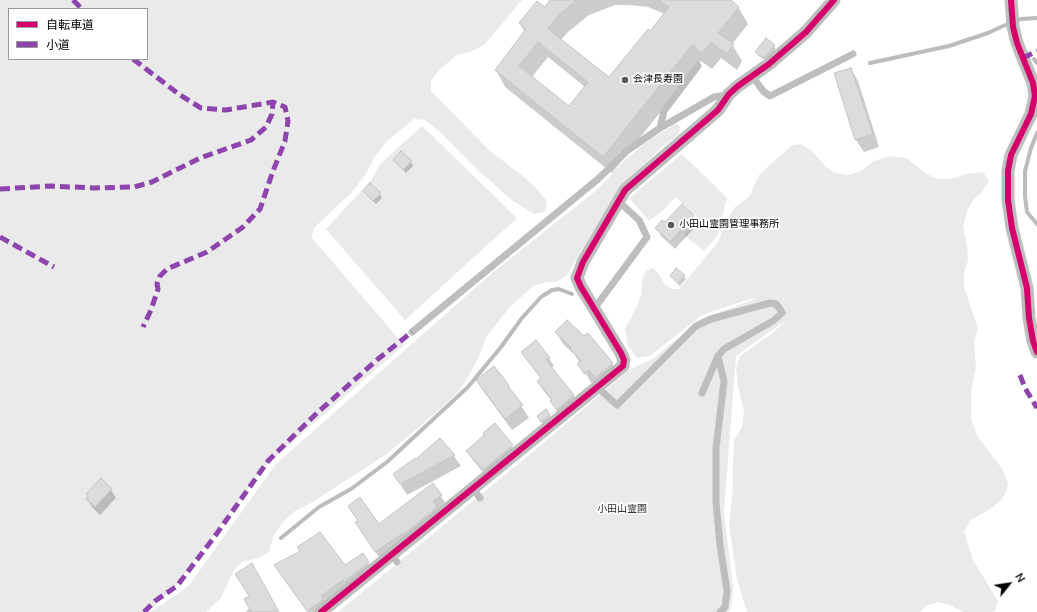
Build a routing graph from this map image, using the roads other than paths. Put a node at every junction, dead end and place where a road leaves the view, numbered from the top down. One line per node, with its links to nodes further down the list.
1 (834, 0): 5 (street)
2 (1011, 0): 11 (street)
3 (853, 54): 5 (lane)
4 (698, 66): 7 (lane)
5 (752, 76): 6 (street)
6 (729, 94): 7 (lane); 8 (street)
7 (660, 128): 10 (lane)
8 (618, 202): 9 (street); 9 (lane)
9 (594, 309): 13 (street)
10 (412, 332)
11 (1037, 352)
12 (718, 356): 13 (lane); 14 (lane); 16 (lane)
13 (597, 387): 15 (street)
14 (702, 393)
15 (321, 612)
16 (720, 612)

